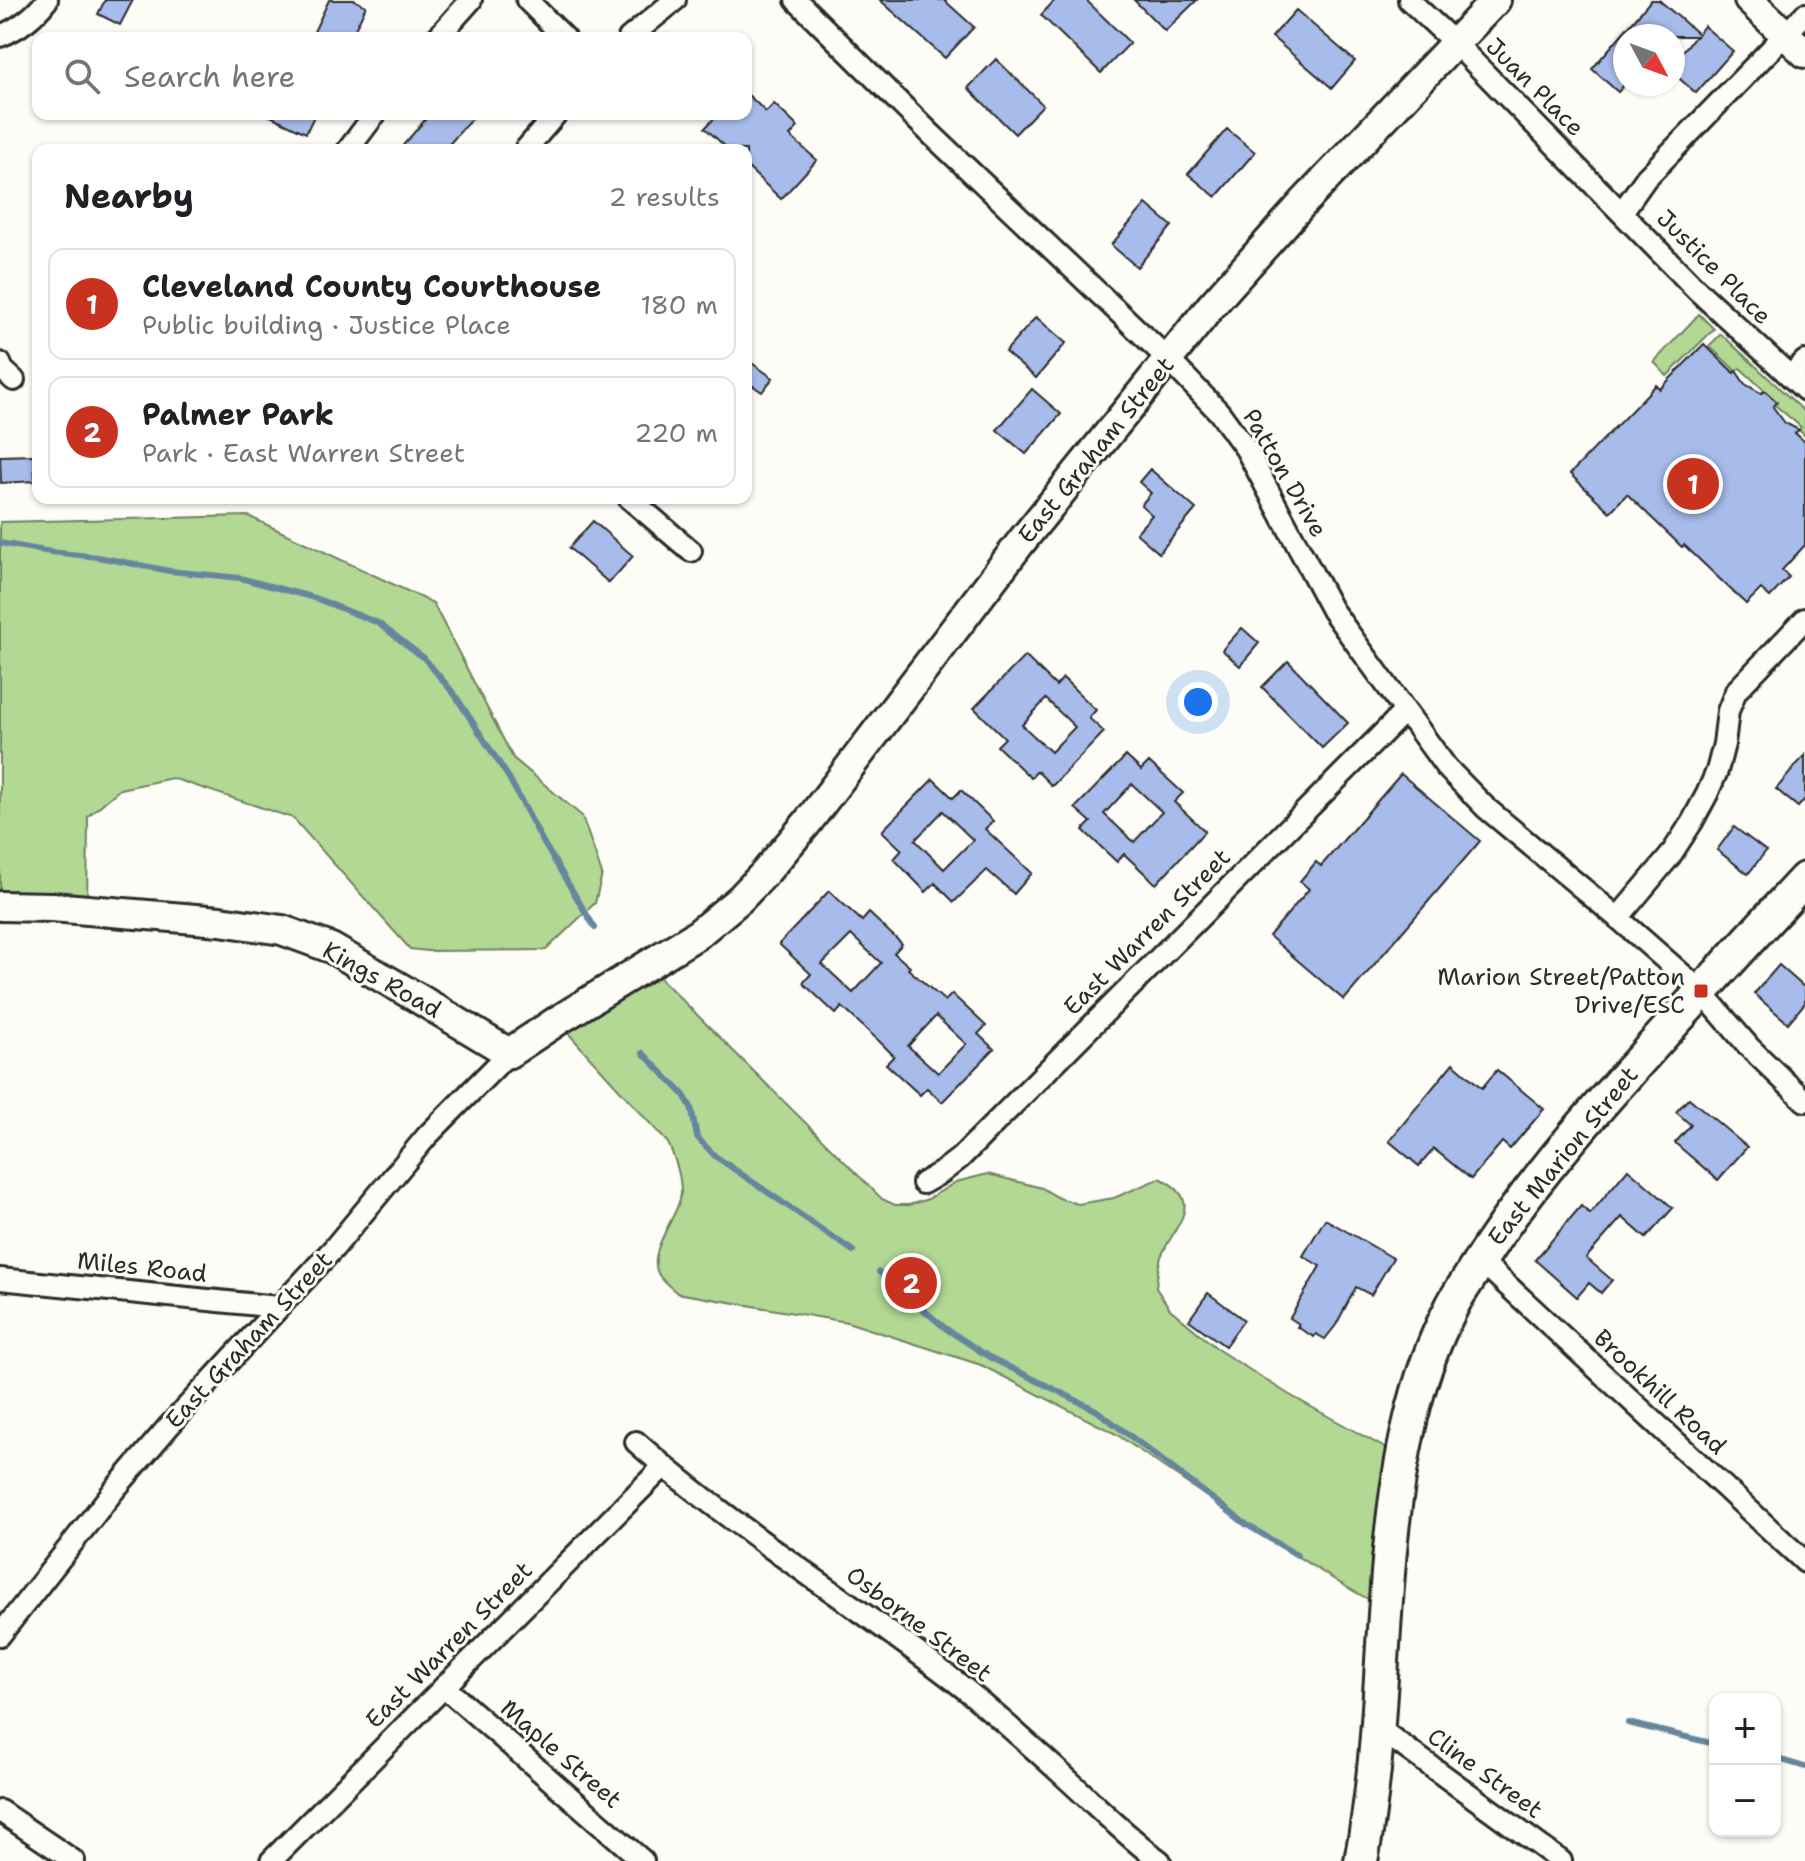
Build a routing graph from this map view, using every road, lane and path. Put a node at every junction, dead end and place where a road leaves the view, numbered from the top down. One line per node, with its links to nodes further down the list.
1 (47, 0): 13 (street)
2 (471, 0): 9 (street)
3 (527, 0): 10 (street)
4 (675, 0): 11 (street)
5 (796, 0): 20 (street, Patton Drive)
6 (1409, 0): 14 (street, Juan Place)
7 (1496, 0): 14 (street, East Graham Street)
8 (1749, 0): 12 (street)
9 (442, 32)
10 (559, 32)
11 (636, 32)
12 (1799, 34): 19 (street)
13 (0, 36)
14 (1456, 44): 19 (street, Juan Place); 20 (street, East Graham Street)
15 (370, 120): 17 (street)
16 (551, 120): 18 (street)
17 (352, 144)
18 (530, 144)
19 (1622, 212): 24 (street, Justice Place)
20 (1169, 360): 28 (street, Patton Drive); 33 (street, East Graham Street)
21 (1805, 361): 24 (street)
22 (0, 363): 23 (street)
23 (14, 380)
24 (1798, 383)
25 (636, 504): 26 (street)
26 (691, 551)
27 (1805, 619): 31 (street)
28 (1404, 712): 31 (street, Patton Drive); 35 (street, East Warren Street)
29 (1805, 879): 32 (main road, East Marion Street)
30 (0, 906): 33 (street, Kings Road)
31 (1618, 918): 32 (street, Patton Drive)
32 (1701, 991): 34 (street); 36 (main road, East Marion Street)
33 (509, 1053): 38 (street, East Graham Street)
34 (1805, 1101)
35 (923, 1183)
36 (1480, 1260): 41 (street, Brookhill Road); 44 (main road, East Marion Street)
37 (0, 1279): 38 (street, Miles Road)
38 (278, 1307): 42 (street, East Graham Street)
39 (636, 1442): 40 (street, Osborne Street)
40 (664, 1466): 43 (street, East Warren Street); 49 (street, Osborne Street)
41 (1805, 1562)
42 (0, 1635)
43 (444, 1687): 47 (street, East Warren Street); 48 (street, Maple Street)
44 (1377, 1727): 50 (main road, East Marion Street); 51 (street, Cline Street)
45 (0, 1811): 46 (street)
46 (74, 1861)
47 (271, 1861)
48 (643, 1861)
49 (1160, 1861)
50 (1361, 1861)
51 (1561, 1861)

